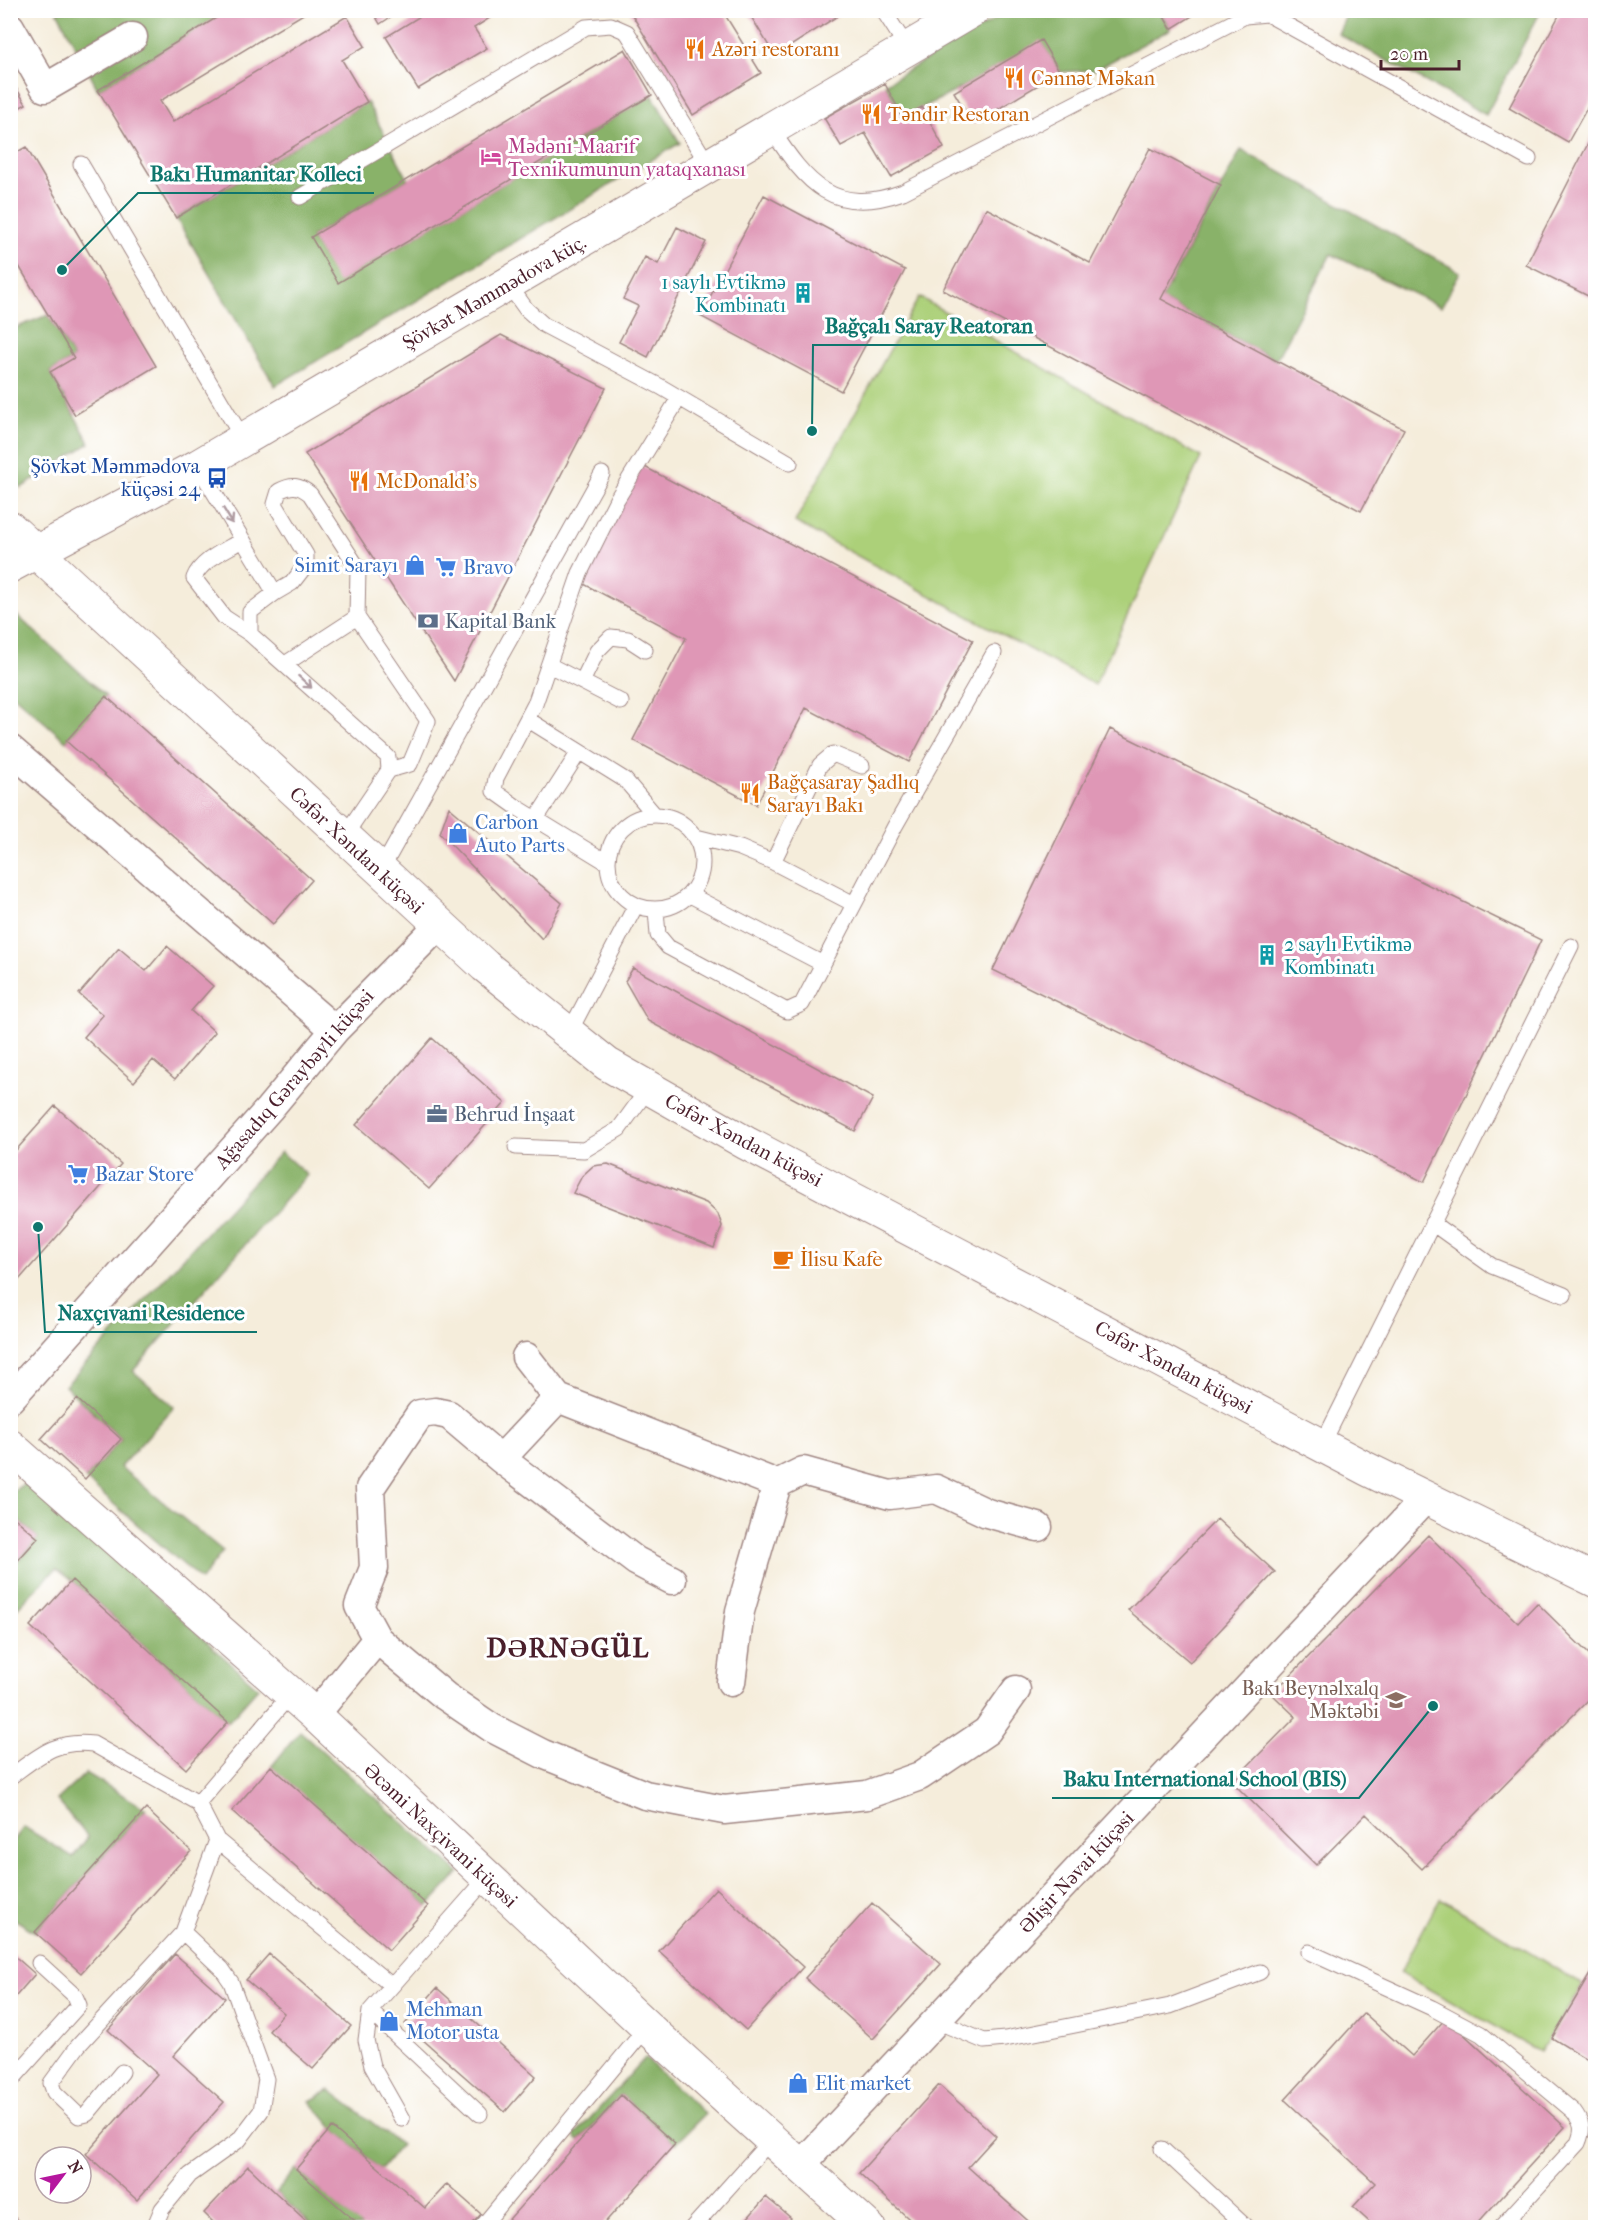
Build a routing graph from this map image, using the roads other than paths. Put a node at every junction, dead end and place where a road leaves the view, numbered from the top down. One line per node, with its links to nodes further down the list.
1 (883, 10): 5 (lane)
2 (973, 10): 5 (main road, Şövkət Məmmədova küç.)
3 (10, 27): 4 (street)
4 (133, 37)
5 (908, 49): 6 (main road, Şövkət Məmmədova küç.)
6 (771, 129): 7 (lane); 9 (main road, Şövkət Məmmədova küç.)
7 (1529, 159)
8 (81, 164): 13 (lane)
9 (709, 166): 10 (lane); 11 (main road, Şövkət Məmmədova küç.)
10 (300, 197)
11 (508, 284): 12 (lane); 13 (main road, Şövkət Məmmədova küç.)
12 (679, 398): 14 (lane); 26 (lane)
13 (243, 439): 15 (main road, Şövkət Məmmədova küç.)
14 (790, 463)
15 (198, 466): 18 (lane, one-way to 18); 19 (main road, Şövkət Məmmədova küç.)
16 (602, 474): 40 (lane)
17 (10, 528): 19 (main road, Cəfər Xəndan küçəsi)
18 (242, 540): 20 (lane); 22 (lane)
19 (23, 558): 37 (main road, Cəfər Xəndan küçəsi)
20 (275, 593): 21 (lane); 22 (lane)
21 (357, 617): 25 (lane); 33 (lane)
22 (250, 634): 25 (lane)
23 (645, 650): 27 (lane)
24 (994, 653): 42 (lane)
25 (285, 664): 33 (lane, one-way to 33)
26 (549, 665): 27 (lane); 29 (lane)
27 (582, 682): 28 (lane)
28 (621, 702)
29 (527, 719): 31 (lane); 35 (lane)
30 (10, 749): 48 (street)
31 (579, 753): 34 (lane); 35 (lane)
32 (862, 766): 38 (lane)
33 (388, 770): 37 (lane)
34 (654, 814): 36 (lane); 39 (lane)
35 (536, 819): 39 (lane)
36 (696, 837): 38 (lane); 41 (lane)
37 (344, 838): 40 (main road, Cəfər Xəndan küçəsi)
38 (773, 862): 42 (lane)
39 (608, 863): 43 (lane)
40 (380, 872): 45 (main road, Cəfər Xəndan küçəsi)
41 (690, 895): 44 (lane); 47 (lane)
42 (855, 904): 47 (lane)
43 (636, 905): 44 (lane); 49 (lane)
44 (656, 910): 47 (lane)
45 (439, 925): 48 (street, Ağasadıq Gəraybəyli küçəsi); 49 (main road, Cəfər Xəndan küçəsi)
46 (1571, 946): 52 (lane)
47 (823, 964)
48 (335, 1029): 56 (street, Ağasadıq Gəraybəyli küçəsi)
49 (569, 1033): 50 (main road, Cəfər Xəndan küçəsi)
50 (648, 1089): 51 (lane); 57 (main road, Cəfər Xəndan küçəsi)
51 (516, 1147)
52 (1432, 1224): 53 (lane); 57 (lane)
53 (1564, 1295)
54 (526, 1357): 55 (street)
55 (558, 1398): 59 (street); 60 (street)
56 (10, 1399)
57 (1322, 1445): 61 (main road, Cəfər Xəndan küçəsi)
58 (10, 1446): 68 (main road, Əcəmi Naxçivani küçəsi)
59 (501, 1459): 63 (street); 65 (street)
60 (777, 1484): 62 (street); 66 (street)
61 (1426, 1498): 64 (main road, Cəfər Xəndan küçəsi); 79 (street, Əlişir Nəvai küçəsi)
62 (1038, 1527)
63 (672, 1580)
64 (1596, 1581)
65 (377, 1639): 67 (street); 68 (street)
66 (731, 1682)
67 (1016, 1690)
68 (303, 1705): 70 (lane); 72 (main road, Əcəmi Naxçivani küçəsi)
69 (10, 1777): 70 (lane)
70 (198, 1803): 71 (lane)
71 (217, 1840): 73 (lane); 77 (lane)
72 (487, 1878): 77 (lane); 80 (main road, Əcəmi Naxçivani küçəsi)
73 (183, 1932): 81 (lane); 88 (lane)
74 (1309, 1952): 93 (lane)
75 (39, 1963): 82 (lane)
76 (1260, 1972): 79 (lane)
77 (392, 1986): 78 (lane)
78 (370, 2011): 83 (lane); 84 (lane)
79 (936, 2021): 87 (street, Əlişir Nəvai küçəsi)
80 (647, 2027): 85 (main road, Əcəmi Naxçivani küçəsi); 89 (lane)
81 (122, 2072)
82 (10, 2082)
83 (480, 2115)
84 (402, 2120)
85 (771, 2140): 87 (main road, Əcəmi Naxçivani küçəsi); 90 (lane)
86 (1162, 2149): 92 (lane)
87 (800, 2166): 91 (main road, Əcəmi Naxçivani küçəsi)
88 (154, 2228)
89 (481, 2228)
90 (692, 2228)
91 (869, 2228)
92 (1247, 2228)
93 (1500, 2228)

